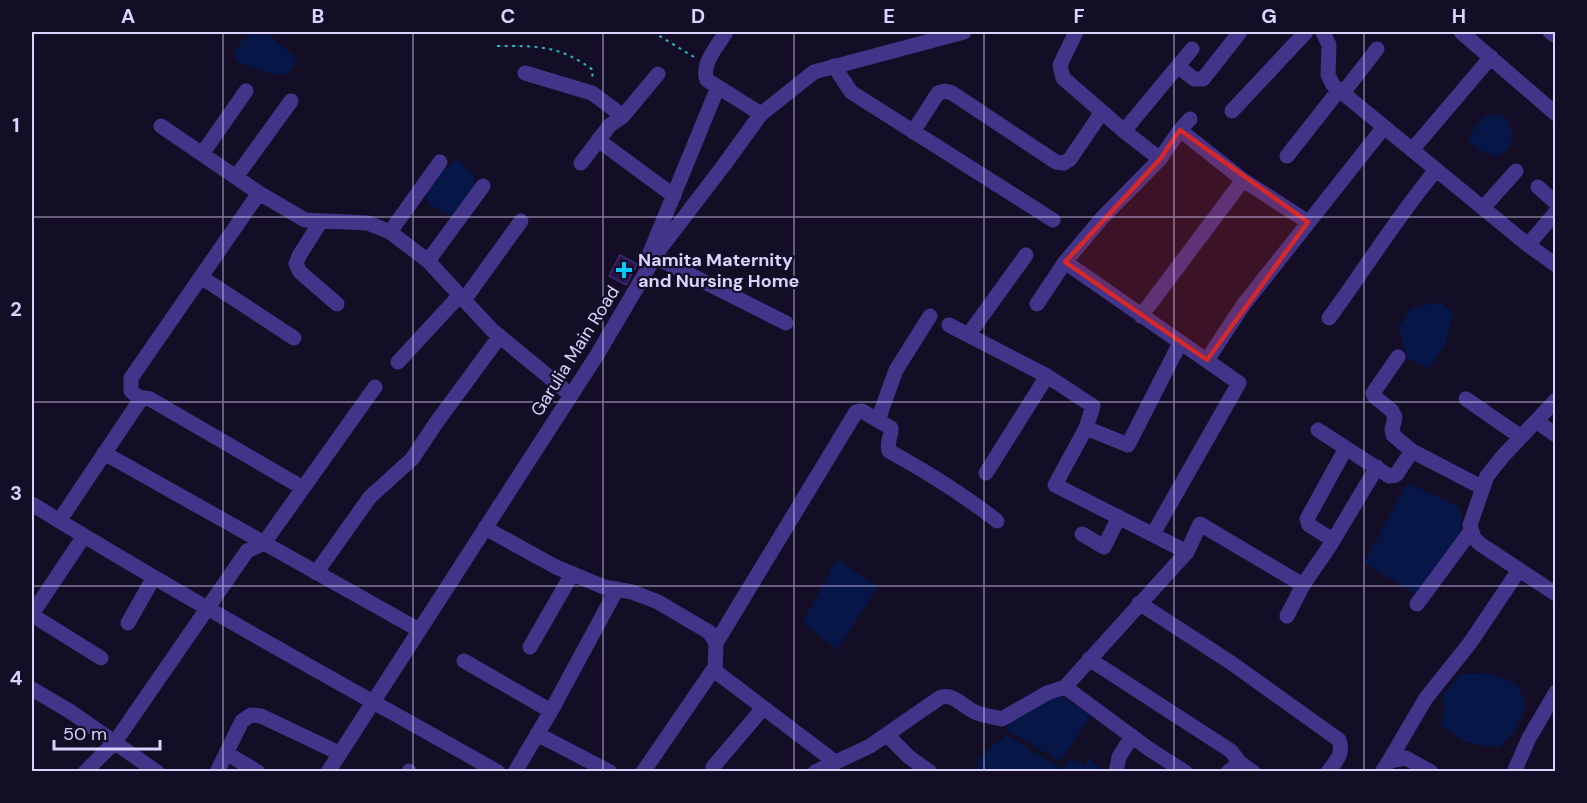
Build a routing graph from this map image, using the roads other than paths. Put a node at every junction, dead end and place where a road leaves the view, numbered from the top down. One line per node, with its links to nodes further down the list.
1 (726, 32): 17 (street)
2 (964, 32): 13 (street, Garulia Main Road)
3 (1076, 32): 22 (street)
4 (1240, 32): 14 (street)
5 (1306, 32): 21 (street)
6 (1323, 32): 19 (street)
7 (1461, 32): 12 (street)
8 (1550, 32): 9 (street)
9 (1556, 36)
10 (1192, 49): 14 (street)
11 (1377, 49): 19 (street)
12 (1491, 57): 24 (street); 31 (street)
13 (834, 66): 23 (street, Garulia Main Road); 29 (street)
14 (1179, 67): 28 (street)
15 (525, 73): 25 (street)
16 (658, 74): 25 (street)
17 (718, 87): 23 (street); 44 (street)
18 (246, 91): 32 (street)
19 (1341, 91): 27 (street); 33 (street)
20 (291, 101): 39 (street)
21 (1232, 111)
22 (1102, 112): 28 (street); 29 (street)
23 (761, 114): 57 (street, Garulia Main Road)
24 (1556, 114)
25 (623, 116): 30 (street)
26 (160, 126): 32 (street)
27 (1384, 127): 31 (street); 51 (street)
28 (1124, 131): 34 (street)
29 (913, 132): 48 (street)
30 (598, 140): 36 (street); 44 (street)
31 (1412, 150): 37 (street)
32 (202, 154): 39 (street)
33 (1287, 156)
34 (1160, 159): 40 (street); 56 (street)
35 (440, 162): 52 (street)
36 (581, 163)
37 (1436, 170): 46 (street); 65 (street)
38 (1516, 171): 46 (street)
39 (236, 177): 43 (street)
40 (1243, 180): 51 (street); 64 (street)
41 (483, 186): 55 (street)
42 (1538, 186): 45 (street)
43 (259, 193): 49 (street); 59 (street)
44 (674, 196): 57 (street)
45 (1556, 203)
46 (1483, 208): 53 (street)
47 (1556, 212): 53 (street)
48 (1053, 220)
49 (321, 221): 52 (street); 61 (street)
50 (521, 221): 60 (street)
51 (1308, 222): 73 (street)
52 (390, 232): 55 (street)
53 (1528, 245): 58 (street)
54 (1026, 255): 68 (street)
55 (428, 261): 60 (street)
56 (1065, 262): 62 (street); 64 (street)
57 (652, 263): 66 (street); 77 (street, Garulia Main Road)
58 (1556, 264)
59 (201, 277): 70 (street); 78 (street)
60 (462, 298): 69 (street); 74 (street)
61 (337, 304)
62 (1037, 304)
63 (930, 316): 81 (street)
64 (1141, 316): 71 (street)
65 (1329, 318)
66 (786, 323)
67 (949, 325): 68 (street)
68 (969, 334): 75 (street)
69 (500, 336): 77 (street); 107 (street)
70 (294, 338)
71 (1180, 343): 73 (street); 83 (street)
72 (1398, 357): 88 (street)
73 (1207, 360): 101 (street)
74 (398, 362)
75 (1047, 376): 83 (street); 91 (street)
76 (375, 387): 92 (street)
77 (571, 395): 98 (street, Garulia Main Road)
78 (138, 397): 89 (street); 92 (street)
79 (1466, 399): 86 (street)
80 (1556, 400): 82 (street)
81 (878, 420): 97 (street); 120 (street)
82 (1536, 421): 85 (street); 86 (street)
83 (1086, 428): 95 (street)
84 (1318, 430): 87 (street)
85 (1556, 435)
86 (1521, 437): 93 (street)
87 (1346, 448): 90 (street); 103 (street)
88 (1412, 451): 90 (street); 93 (street)
89 (104, 453): 96 (street); 104 (street)
90 (1377, 467): 103 (street)
91 (986, 473)
92 (303, 488): 104 (street)
93 (1483, 488): 99 (street)
94 (32, 504): 96 (street)
95 (1119, 517): 100 (street); 101 (street)
96 (59, 521): 102 (street)
97 (997, 521)
98 (485, 528): 108 (street); 119 (street, Garulia Main Road)
99 (1471, 531): 106 (street); 114 (street)
100 (1082, 534)
101 (1153, 534): 105 (street)
102 (84, 536): 109 (street); 116 (street)
103 (1333, 540): 110 (street)
104 (264, 543): 107 (street); 115 (street)
105 (1187, 552): 110 (street); 113 (street)
106 (1520, 570): 112 (street); 141 (street)
107 (316, 573): 119 (street)
108 (572, 574): 111 (street); 121 (street)
109 (153, 577): 115 (street); 118 (street)
110 (1303, 585): 117 (street)
111 (617, 590): 120 (street); 131 (street)
112 (1556, 594)
113 (1139, 603): 123 (street); 158 (street)
114 (1418, 604)
115 (207, 608): 129 (street); 137 (street)
116 (32, 615): 122 (street)
117 (1287, 616)
118 (128, 622)
119 (419, 630): 129 (street, Garulia Main Road)
120 (716, 643): 125 (street)
121 (530, 647)
122 (101, 658)
123 (1089, 659): 126 (street); 143 (street)
124 (464, 661): 131 (street)
125 (715, 667): 130 (street); 152 (street)
126 (1065, 687): 135 (street); 136 (street)
127 (32, 689): 137 (street)
128 (1556, 692): 132 (street)
129 (373, 702): 139 (street, Garulia Main Road); 149 (street)
130 (763, 708): 140 (street); 142 (street)
131 (551, 711): 134 (street)
132 (1542, 713): 133 (street); 160 (street)
133 (1556, 722)
134 (537, 734): 150 (street); 151 (street)
135 (887, 735): 140 (street); 154 (street)
136 (1132, 736): 155 (street); 156 (street)
137 (115, 742): 144 (street); 145 (street)
138 (226, 753): 139 (street); 146 (street); 147 (street)
139 (339, 753): 148 (street, Garulia Main Road)
140 (835, 762): 153 (street)
141 (1386, 766): 159 (street)
142 (713, 767)
143 (1234, 767): 157 (street)
144 (85, 771)
145 (157, 771)
146 (217, 771)
147 (258, 771)
148 (327, 771)
149 (498, 771)
150 (515, 771)
151 (610, 771)
152 (643, 771)
153 (815, 771)
154 (930, 771)
155 (1116, 771)
156 (1185, 771)
157 (1253, 771)
158 (1328, 771)
159 (1431, 771)
160 (1514, 771)

